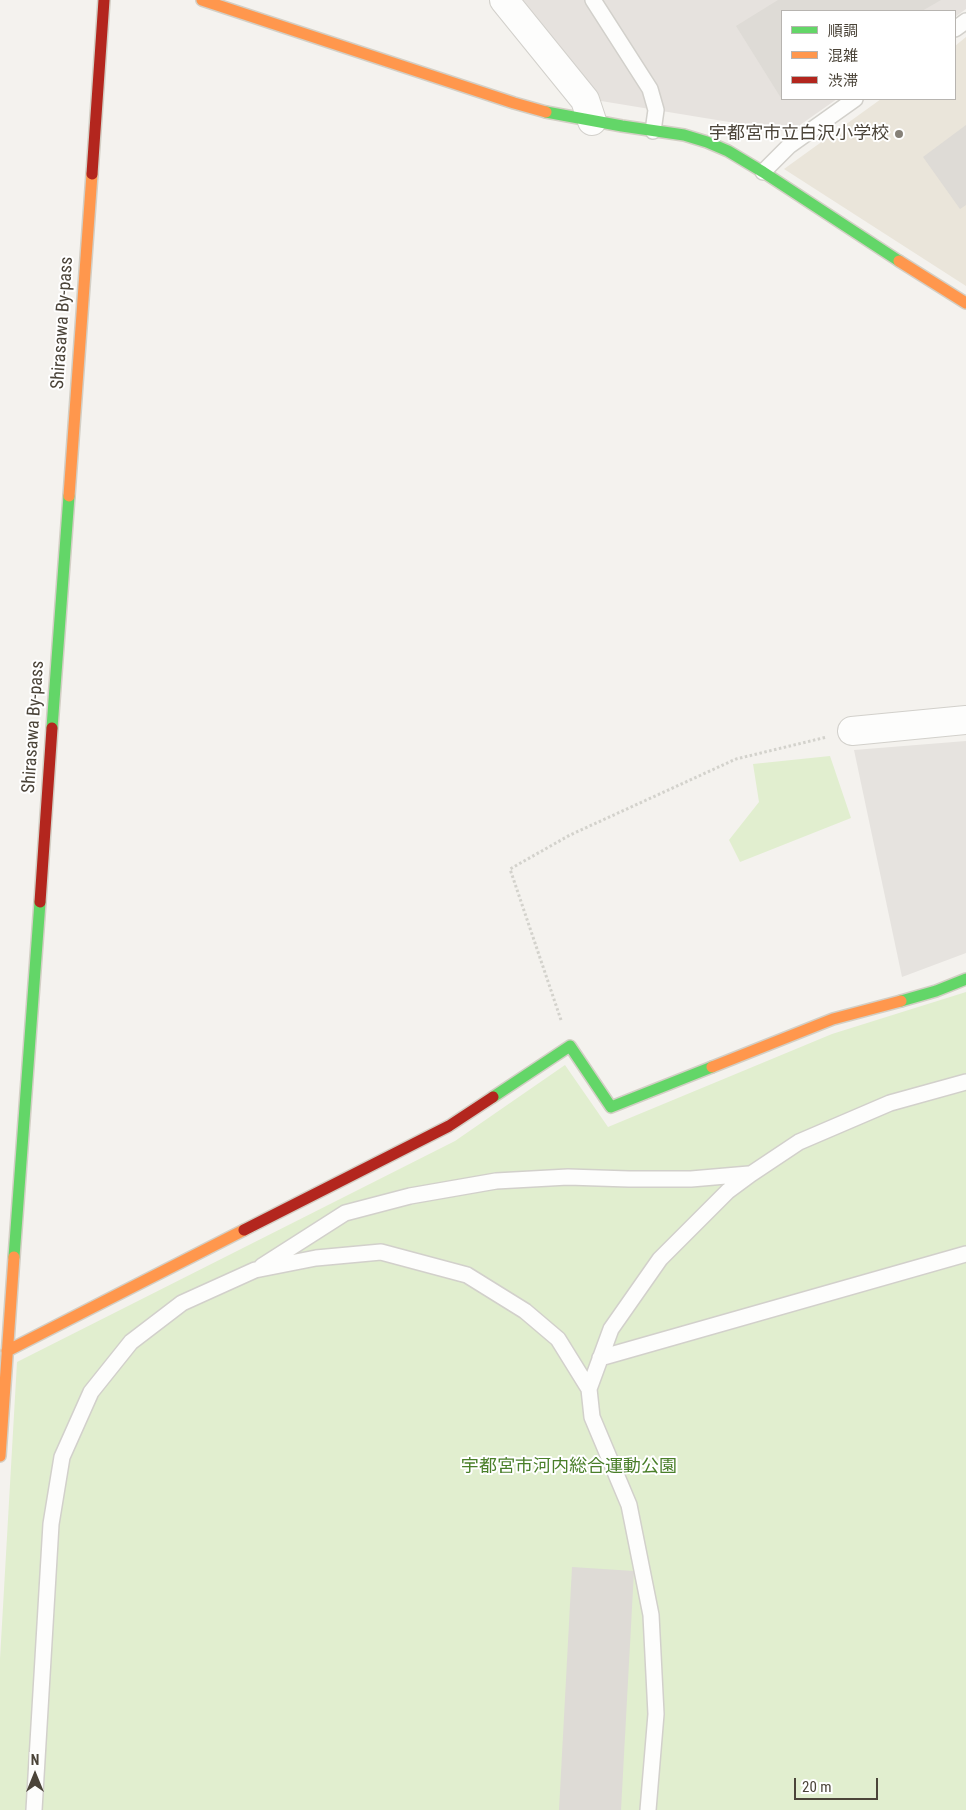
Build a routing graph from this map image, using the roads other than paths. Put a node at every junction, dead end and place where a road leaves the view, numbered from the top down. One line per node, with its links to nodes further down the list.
1 (104, 0): 17 (street, Shirasawa By-pass)
2 (202, 0): 6 (street)
3 (504, 0): 6 (street)
4 (592, 0): 7 (lane)
5 (854, 100): 8 (lane)
6 (592, 121): 7 (street)
7 (653, 131): 8 (street)
8 (764, 172): 9 (street)
9 (966, 303)
10 (966, 720): 11 (street)
11 (852, 732)
12 (966, 979): 17 (street)
13 (966, 1082): 14 (lane)
14 (751, 1174): 16 (lane); 18 (lane)
15 (966, 1254): 18 (lane)
16 (254, 1270): 19 (lane); 21 (lane)
17 (7, 1351): 20 (street, Shirasawa By-pass)
18 (600, 1358): 19 (lane)
19 (589, 1389): 22 (lane)
20 (0, 1456)
21 (34, 1810)
22 (648, 1810)

